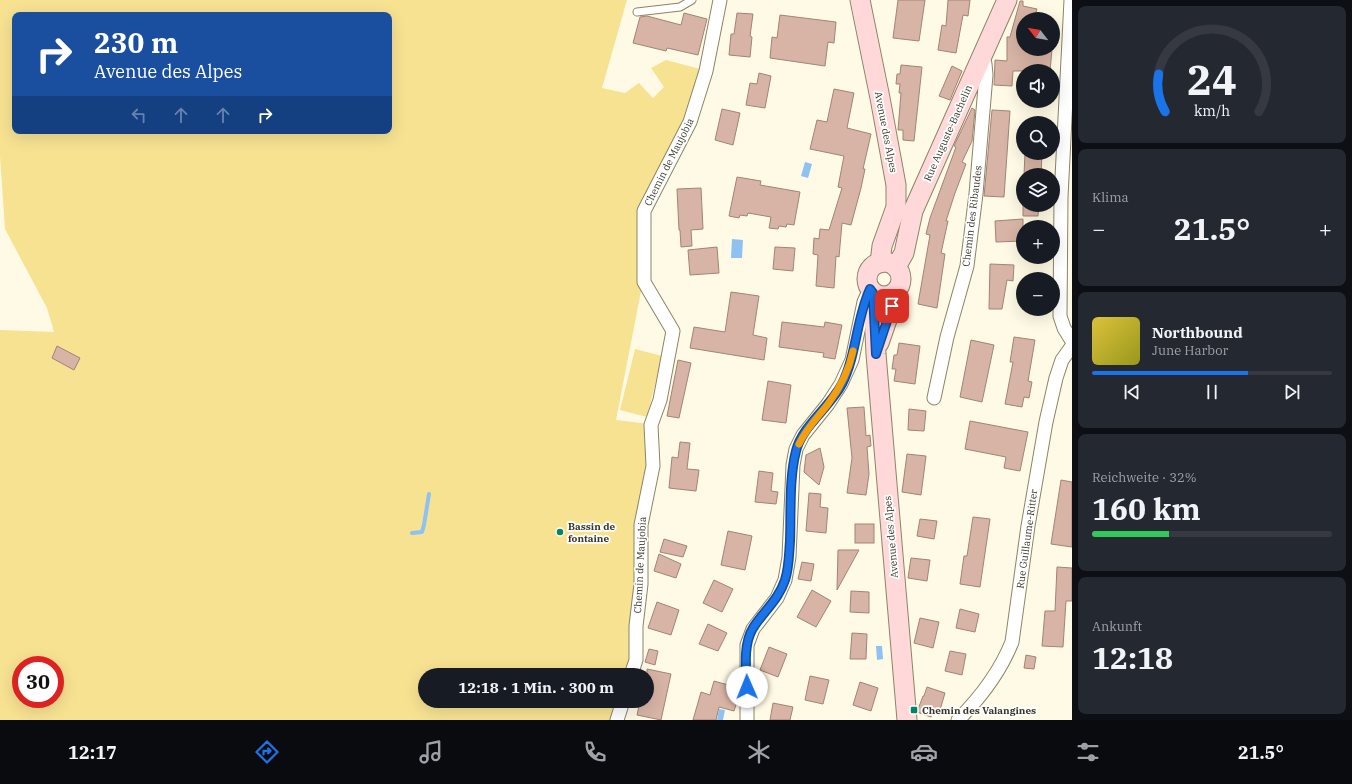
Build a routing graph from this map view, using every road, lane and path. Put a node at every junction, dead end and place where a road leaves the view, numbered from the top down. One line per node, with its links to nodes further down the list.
1 (692, 0): 6 (lane)
2 (720, 0): 15 (street, Chemin de Maujobia)
3 (860, 0): 8 (main road, Avenue des Alpes)
4 (1007, 0): 7 (main road, Rue Auguste-Bachelin)
5 (1071, 0): 11 (street)
6 (637, 12)
7 (982, 56): 8 (main road, Rue Auguste-Bachelin); 14 (street, Chemin des Ribaudes)
8 (888, 265): 9 (main road); 10 (main road)
9 (872, 291): 10 (main road); 13 (main road, Avenue des Alpes); 18 (street)
10 (897, 291): 13 (main road, Avenue des Alpes)
11 (1072, 341)
12 (1072, 346): 20 (street, Rue Guillaume-Ritter)
13 (876, 354): 19 (main road, Avenue des Alpes)
14 (934, 398)
15 (633, 668)
16 (621, 708): 17 (street)
17 (617, 720)
18 (747, 720)
19 (907, 720)
20 (958, 720)

